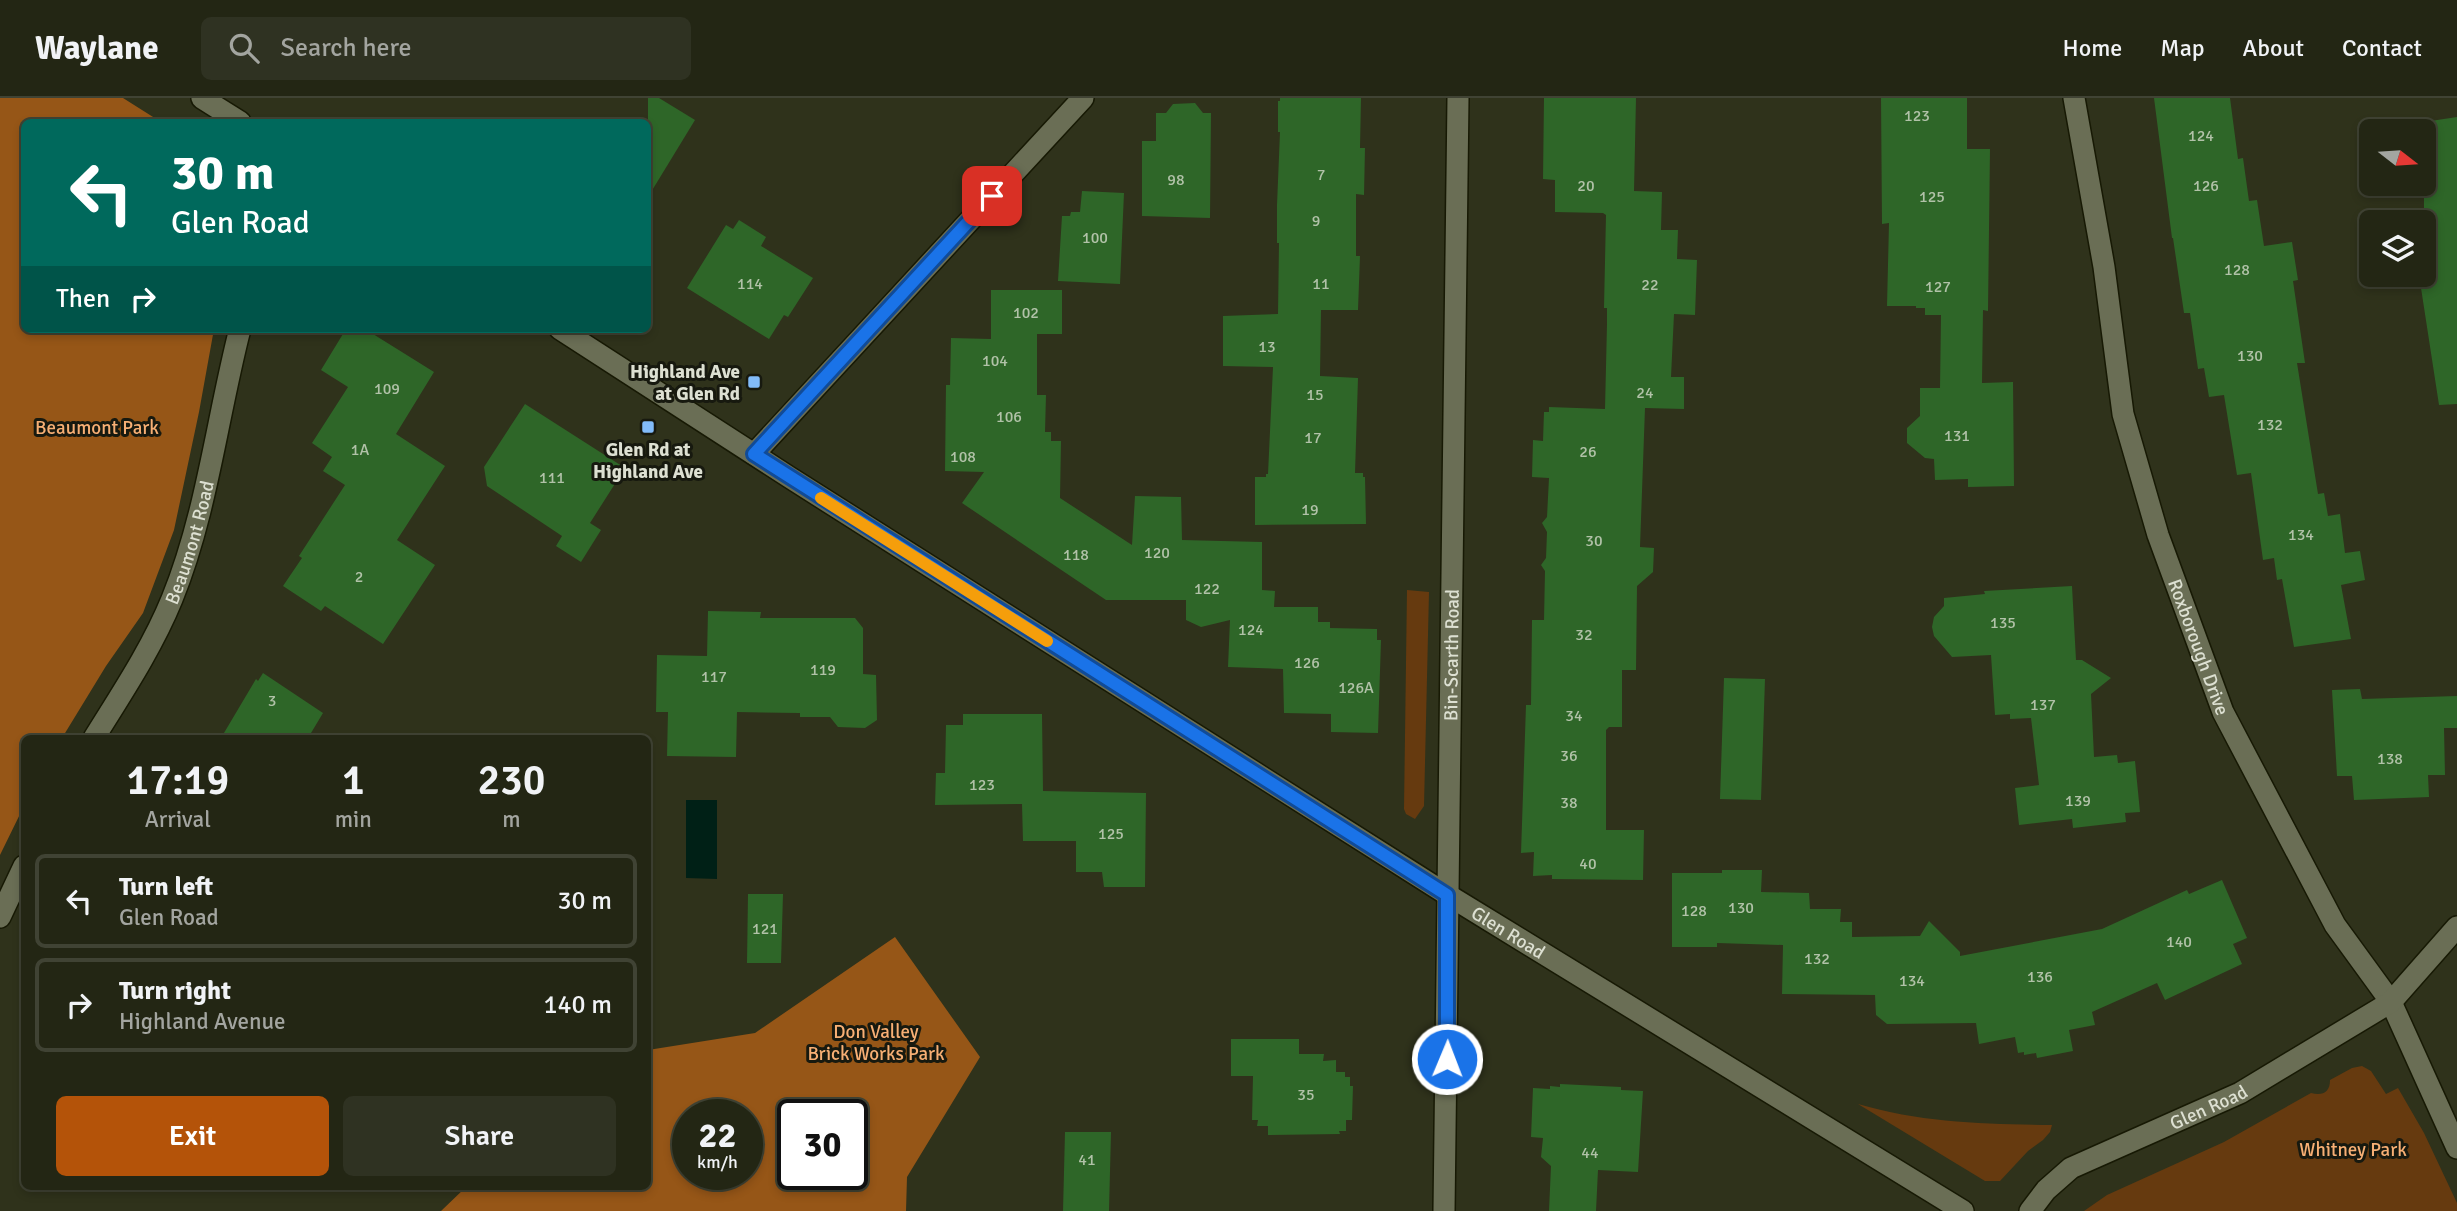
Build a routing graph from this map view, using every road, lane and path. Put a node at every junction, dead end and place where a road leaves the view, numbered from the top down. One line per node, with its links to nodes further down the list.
1 (202, 98): 5 (street)
2 (1083, 98): 8 (street)
3 (1458, 98): 11 (street, Bin-Scarth Road)
4 (2074, 98): 14 (street, Roxborough Drive)
5 (235, 119)
6 (239, 333): 9 (street, Beaumont Road)
7 (566, 333): 8 (street, Glen Road)
8 (754, 454): 11 (street, Glen Road)
9 (96, 735)
10 (21, 872): 12 (street)
11 (1447, 895): 16 (street, Bin-Scarth Road); 17 (street, Glen Road)
12 (0, 918)
13 (2457, 927): 14 (street, Glen Road)
14 (2391, 1002): 15 (street, Roxborough Drive); 18 (street, Glen Road)
15 (2457, 1148)
16 (1444, 1211)
17 (1964, 1211)
18 (2030, 1211)

